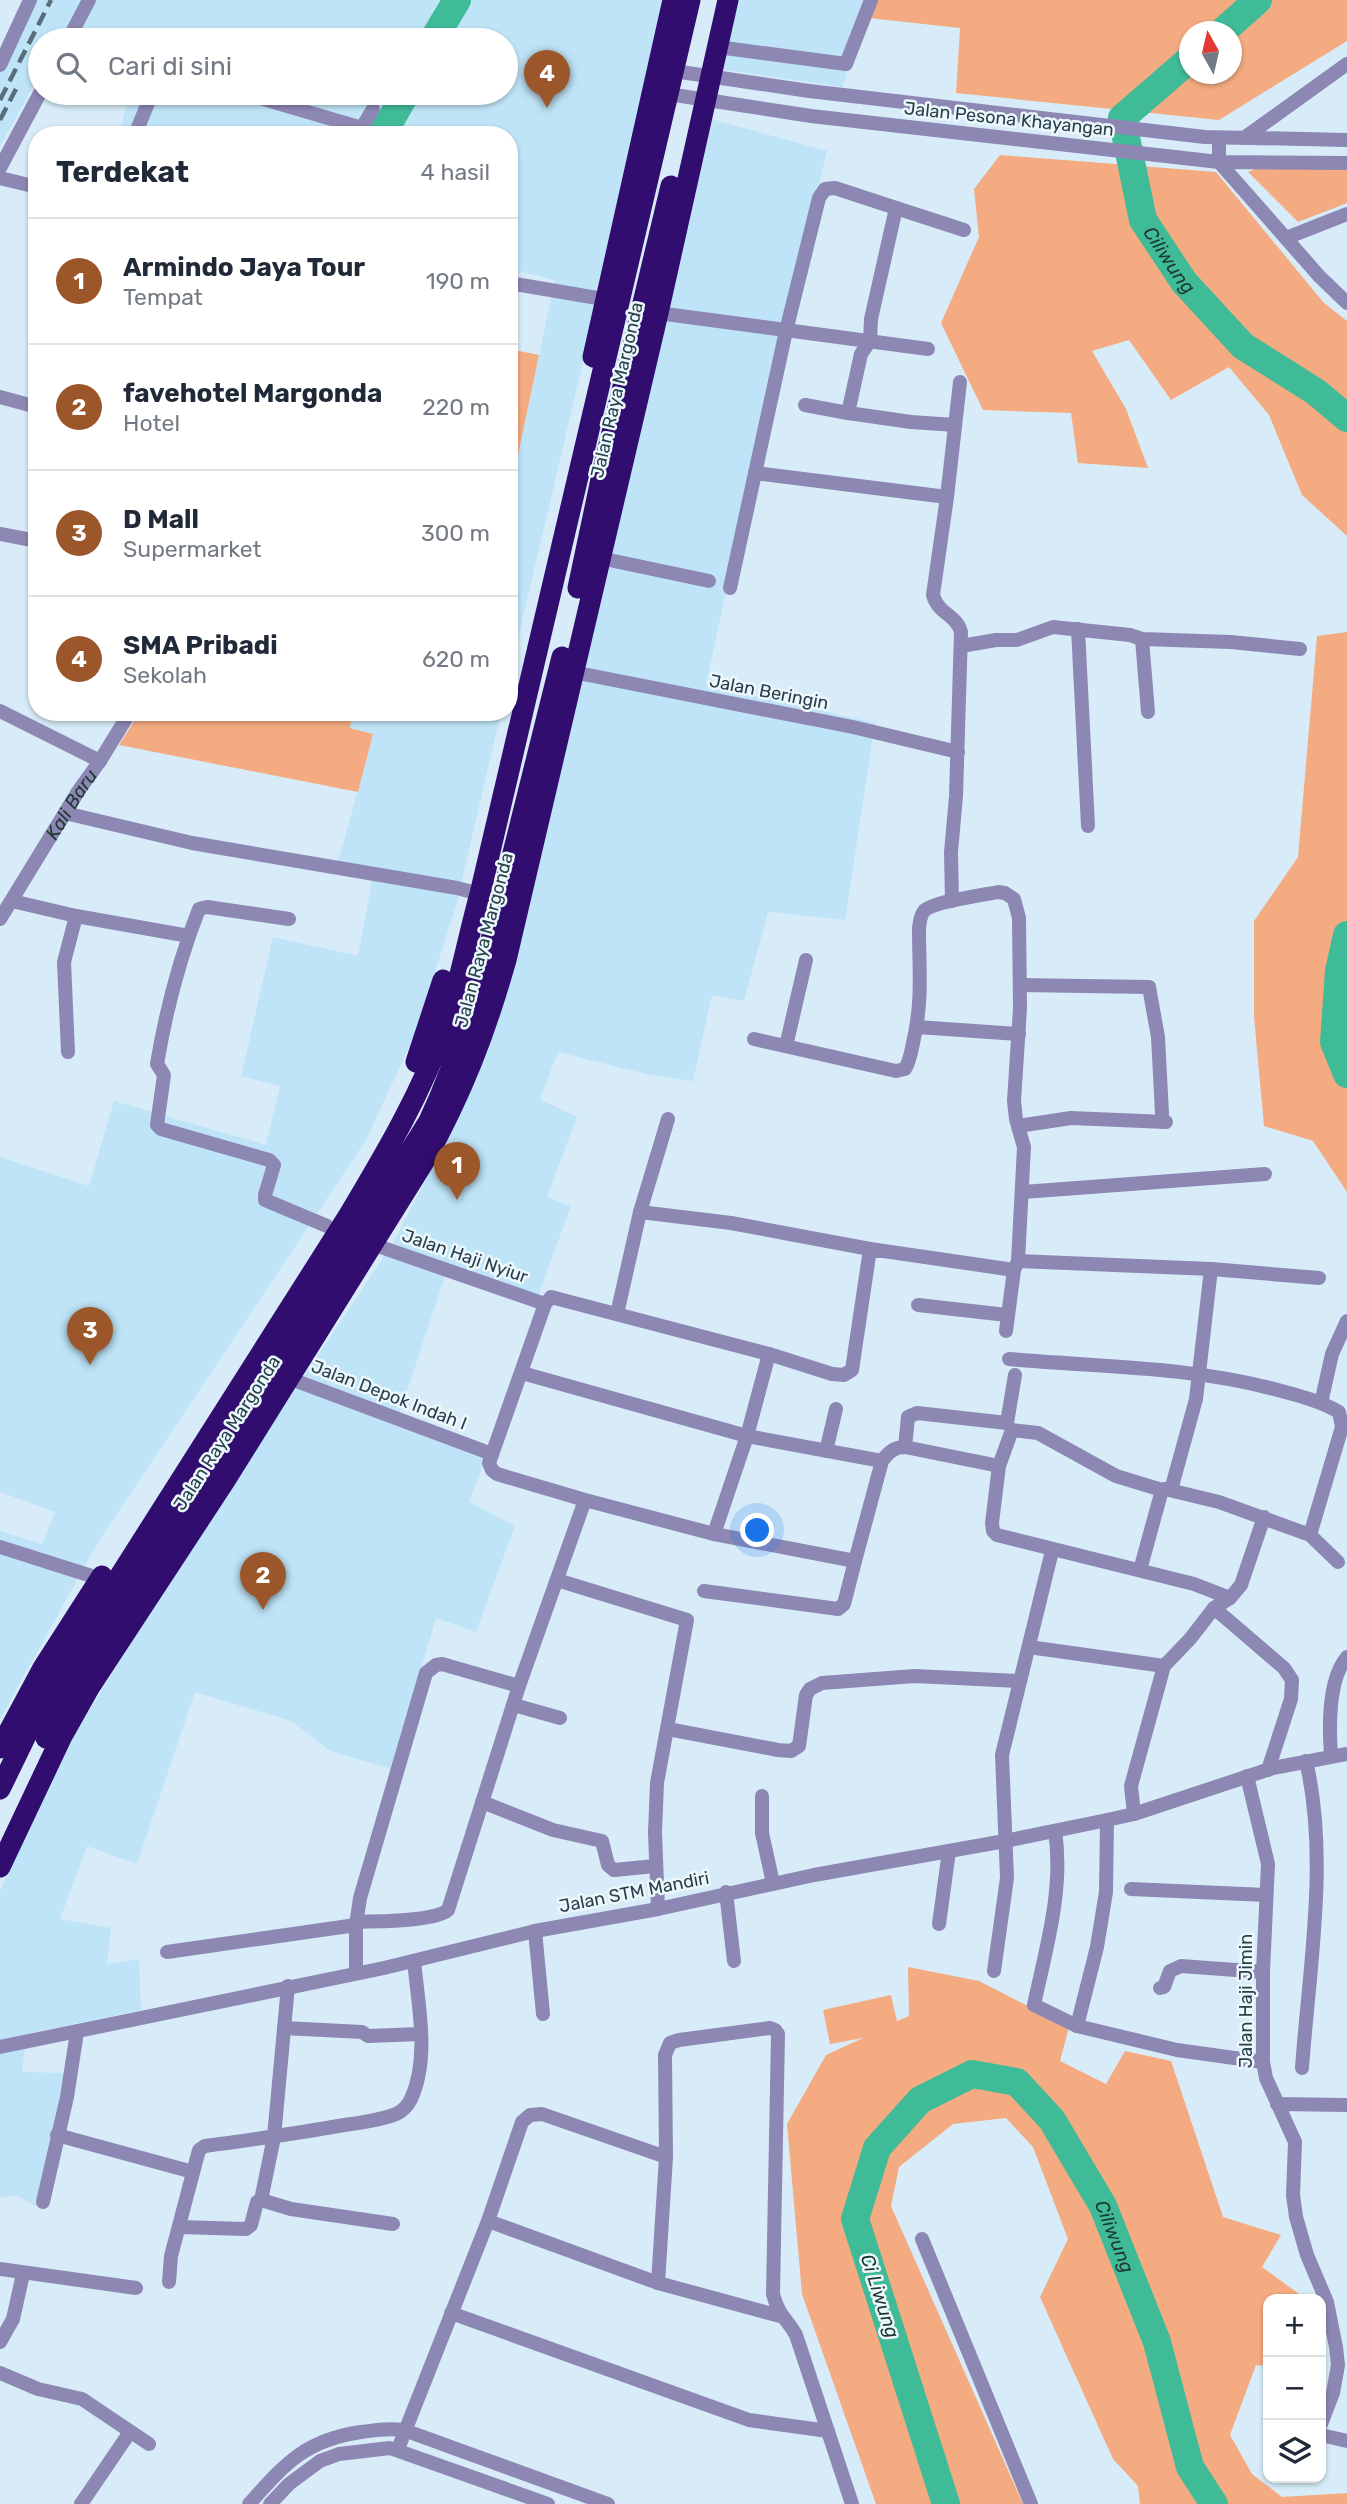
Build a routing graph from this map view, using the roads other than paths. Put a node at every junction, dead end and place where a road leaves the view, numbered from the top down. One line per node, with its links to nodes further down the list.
1 (30, 0): 12 (street)
2 (89, 0): 9 (street)
3 (673, 0): 8 (highway, Jalan Raya Margonda)
4 (690, 0): 8 (highway, Jalan Raya Margonda)
5 (714, 0): 14 (highway, Jalan Raya Margonda)
6 (728, 0): 10 (highway, Jalan Raya Margonda)
7 (871, 0): 10 (street)
8 (676, 25): 13 (highway, Jalan Raya Margonda); 37 (highway, Jalan Raya Margonda)
9 (74, 28)
10 (717, 47): 14 (highway, Jalan Raya Margonda)
11 (1347, 64): 25 (street)
12 (0, 65)
13 (674, 71): 14 (street, Jalan Pesona Khayangan); 15 (highway, Jalan Raya Margonda)
14 (704, 76): 16 (highway, Jalan Raya Margonda); 24 (street, Jalan Pesona Khayangan)
15 (668, 94): 16 (street, Jalan Pesona Khayangan); 37 (highway, Jalan Raya Margonda)
16 (698, 99): 27 (street, Jalan Pesona Khayangan); 39 (highway, Jalan Raya Margonda); 77 (highway, Jalan Raya Margonda)
17 (34, 105): 29 (street)
18 (147, 105): 21 (street)
19 (280, 105): 22 (street)
20 (373, 109): 23 (street)
21 (139, 126)
22 (345, 126)
23 (363, 126)
24 (1212, 138): 25 (street, Jalan Pesona Khayangan); 27 (street)
25 (1244, 138): 26 (street, Jalan Pesona Khayangan)
26 (1347, 140)
27 (1219, 162): 28 (street, Jalan Pesona Khayangan); 35 (street)
28 (1347, 163)
29 (0, 168)
30 (0, 178): 31 (street)
31 (28, 185)
32 (896, 208): 34 (street); 40 (street); 41 (street)
33 (1347, 214): 35 (street)
34 (964, 230)
35 (1286, 238): 38 (street)
36 (518, 285): 37 (street)
37 (613, 301): 61 (highway, Jalan Raya Margonda)
38 (1347, 303)
39 (658, 313): 40 (street); 53 (highway, Jalan Raya Margonda)
40 (783, 331): 41 (street); 49 (street)
41 (870, 341): 42 (street); 47 (street)
42 (928, 349)
43 (960, 382): 48 (street)
44 (0, 397): 45 (street)
45 (28, 405)
46 (805, 405): 47 (street)
47 (848, 413): 48 (street)
48 (955, 425): 50 (street)
49 (755, 473): 50 (street); 55 (street)
50 (947, 497): 58 (street)
51 (0, 534): 52 (street)
52 (28, 539)
53 (600, 558): 54 (street); 60 (highway, Jalan Raya Margonda)
54 (709, 581)
55 (730, 588)
56 (1078, 629): 57 (street); 58 (street); 69 (street)
57 (1142, 639): 59 (street); 63 (street)
58 (961, 646): 66 (street)
59 (1300, 649)
60 (573, 672): 66 (street, Jalan Beringin); 77 (highway, Jalan Raya Margonda)
61 (518, 703)
62 (0, 711): 67 (street)
63 (1148, 712)
64 (124, 721): 67 (street)
65 (514, 721): 70 (highway, Jalan Raya Margonda)
66 (958, 752): 72 (street)
67 (100, 761): 68 (street)
68 (65, 813): 70 (street); 71 (street)
69 (1087, 826)
70 (473, 893): 90 (highway, Jalan Raya Margonda)
71 (12, 901): 73 (street); 74 (street)
72 (952, 901): 79 (street); 80 (street)
73 (76, 916): 76 (street); 84 (street)
74 (0, 919)
75 (289, 919): 76 (street)
76 (189, 936): 90 (street)
77 (497, 957): 91 (highway, Jalan Raya Margonda)
78 (806, 960): 83 (street)
79 (1020, 985): 81 (street); 86 (street)
80 (917, 1027): 81 (street); 83 (street)
81 (1019, 1034): 86 (street)
82 (754, 1039): 83 (street)
83 (786, 1046)
84 (68, 1052)
85 (668, 1119): 89 (street)
86 (1018, 1126): 88 (street)
87 (1265, 1174): 88 (street)
88 (1023, 1192): 93 (street)
89 (640, 1212): 92 (street); 98 (street)
90 (338, 1217): 127 (highway, Jalan Raya Margonda); 137 (highway, Jalan Raya Margonda)
91 (364, 1241): 96 (street, Jalan Haji Nyiur); 107 (highway, Jalan Raya Margonda)
92 (870, 1249): 93 (street); 102 (street)
93 (1016, 1266): 94 (street); 99 (street)
94 (1211, 1269): 95 (street); 105 (street)
95 (1319, 1278)
96 (545, 1304): 98 (street); 104 (street)
97 (918, 1305): 99 (street)
98 (617, 1314): 102 (street)
99 (1007, 1315): 101 (street)
100 (1347, 1321): 108 (street)
101 (1006, 1331)
102 (769, 1354): 110 (street)
103 (1009, 1359): 105 (street)
104 (522, 1373): 110 (street); 113 (street)
105 (1199, 1373): 108 (street); 117 (street)
106 (1015, 1374): 111 (street)
107 (281, 1375): 113 (street, Jalan Depok Indah I); 137 (highway, Jalan Raya Margonda)
108 (1321, 1403): 114 (street)
109 (836, 1409): 112 (street)
110 (747, 1436): 112 (street); 120 (street)
111 (905, 1447): 115 (street); 116 (street)
112 (826, 1451): 115 (street)
113 (492, 1454): 118 (street)
114 (1340, 1460): 121 (street)
115 (882, 1461): 124 (street)
116 (999, 1466): 117 (street); 123 (street)
117 (1166, 1490): 119 (street); 126 (street)
118 (585, 1500): 120 (street); 128 (street)
119 (1264, 1517): 121 (street); 130 (street)
120 (714, 1534): 124 (street)
121 (1310, 1535): 125 (street)
122 (0, 1547): 127 (street)
123 (1052, 1550): 126 (street); 132 (street)
124 (855, 1561): 129 (street)
125 (1338, 1562)
126 (1139, 1570): 130 (street)
127 (101, 1579): 137 (highway, Jalan Raya Margonda)
128 (556, 1580): 136 (street); 140 (street)
129 (704, 1591)
130 (1230, 1598): 131 (street)
131 (1214, 1608): 134 (street); 145 (street)
132 (1029, 1647): 134 (street); 135 (street)
133 (1347, 1657): 143 (street)
134 (1164, 1666): 150 (street)
135 (1020, 1681): 140 (street); 154 (street)
136 (519, 1686): 138 (street); 163 (street)
137 (59, 1691): 141 (highway, Jalan Raya Margonda); 147 (highway, Jalan Raya Margonda); 153 (highway, Jalan Raya Margonda); 157 (highway, Jalan Raya Margonda)
138 (514, 1705): 139 (street); 149 (street)
139 (560, 1718)
140 (668, 1729): 156 (street)
141 (0, 1748)
142 (1347, 1754): 143 (street, Jalan STM Mandiri)
143 (1332, 1755): 144 (street, Jalan STM Mandiri)
144 (1306, 1761): 145 (street, Jalan STM Mandiri); 181 (street)
145 (1270, 1769): 146 (street, Jalan STM Mandiri)
146 (1247, 1776): 150 (street, Jalan STM Mandiri); 161 (street, Jalan Haji Jimin)
147 (0, 1788)
148 (762, 1796): 158 (street)
149 (482, 1802): 156 (street); 163 (street)
150 (1134, 1814): 151 (street, Jalan STM Mandiri)
151 (1107, 1820): 152 (street, Jalan STM Mandiri); 175 (street)
152 (1055, 1831): 154 (street, Jalan STM Mandiri); 175 (street)
153 (0, 1833)
154 (1005, 1841): 155 (street, Jalan STM Mandiri); 169 (street)
155 (949, 1851): 158 (street, Jalan STM Mandiri); 164 (street)
156 (655, 1866): 162 (street)
157 (0, 1867)
158 (773, 1883): 160 (street, Jalan STM Mandiri)
159 (1131, 1889): 161 (street)
160 (726, 1892): 162 (street, Jalan STM Mandiri); 168 (street)
161 (1266, 1895): 171 (street, Jalan Haji Jimin)
162 (658, 1909): 165 (street, Jalan STM Mandiri)
163 (356, 1924): 166 (street); 170 (street)
164 (939, 1924)
165 (535, 1931): 167 (street, Jalan STM Mandiri); 174 (street)
166 (167, 1952)
167 (414, 1961): 170 (street, Jalan STM Mandiri); 178 (street)
168 (734, 1961)
169 (994, 1970)
170 (356, 1972): 172 (street, Jalan STM Mandiri)
171 (1263, 1972): 173 (street); 180 (street, Jalan Haji Jimin)
172 (288, 1986): 176 (street); 177 (street, Jalan STM Mandiri)
173 (1160, 1988)
174 (543, 2014)
175 (1077, 2026): 180 (street)
176 (284, 2028): 178 (street); 185 (street)
177 (77, 2032): 179 (street, Jalan STM Mandiri); 184 (street)
178 (421, 2034): 185 (street)
179 (0, 2047)
180 (1263, 2062): 182 (street, Jalan Haji Jimin)
181 (1301, 2068)
182 (1277, 2104): 183 (street); 202 (street, Jalan Haji Jimin)
183 (1347, 2105)
184 (57, 2135): 187 (street); 189 (street)
185 (274, 2137): 187 (street); 188 (street)
186 (666, 2157): 190 (street); 197 (street); 200 (street)
187 (193, 2172): 192 (street)
188 (261, 2200): 191 (street); 192 (street)
189 (43, 2202)
190 (488, 2221): 197 (street); 199 (street)
191 (393, 2224)
192 (179, 2228): 196 (street)
193 (922, 2239): 218 (street)
194 (0, 2269): 195 (street)
195 (23, 2274): 198 (street); 201 (street)
196 (169, 2282)
197 (658, 2283): 200 (street)
198 (136, 2288)
199 (451, 2313): 205 (street); 206 (street)
200 (780, 2316): 206 (street)
201 (0, 2342)
202 (1341, 2349): 204 (street, Jalan Haji Jimin)
203 (0, 2373): 207 (street)
204 (1323, 2420)
205 (404, 2430): 211 (street); 213 (street); 216 (street)
206 (828, 2431): 217 (street)
207 (130, 2432): 210 (street); 212 (street)
208 (1326, 2436): 209 (street)
209 (1347, 2441)
210 (149, 2444)
211 (398, 2449): 214 (street); 215 (street)
212 (81, 2504)
213 (249, 2504)
214 (270, 2504)
215 (548, 2504)
216 (608, 2504)
217 (852, 2504)
218 (1031, 2504)

